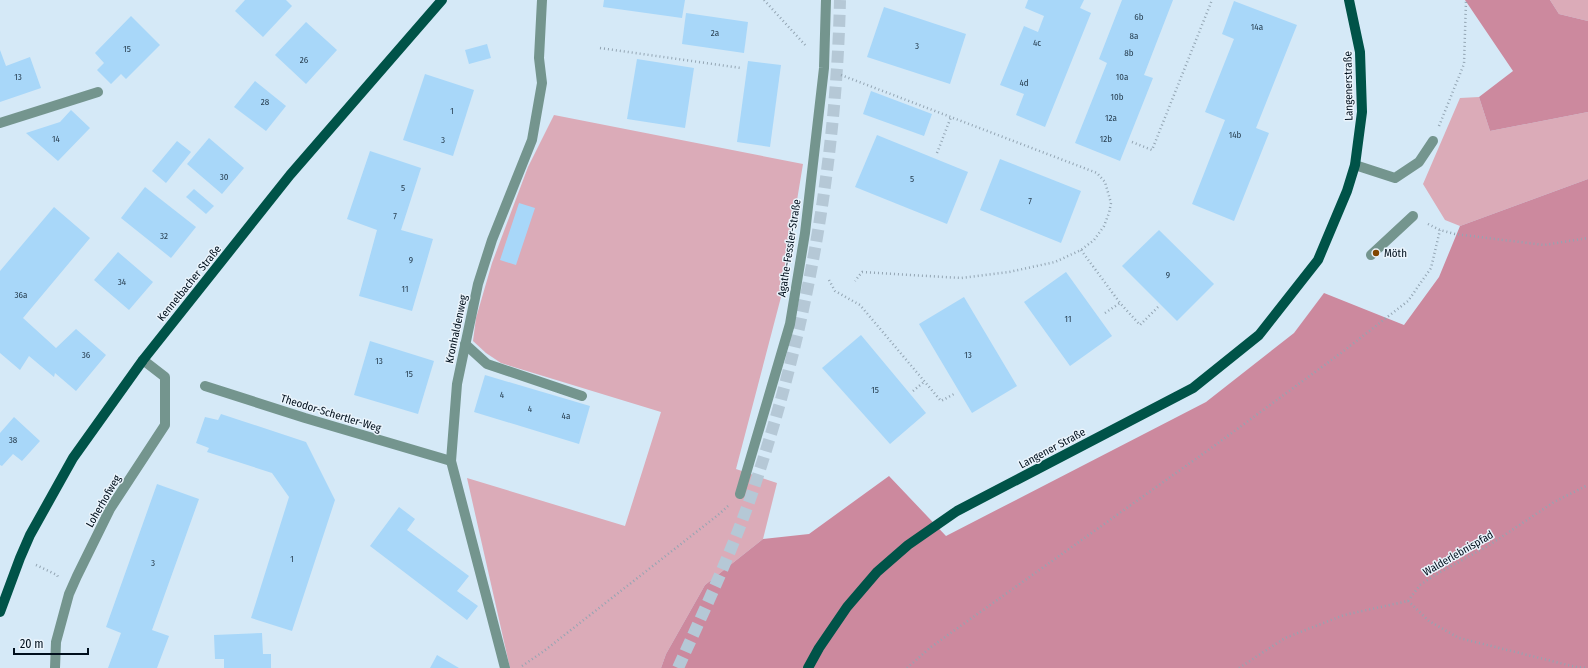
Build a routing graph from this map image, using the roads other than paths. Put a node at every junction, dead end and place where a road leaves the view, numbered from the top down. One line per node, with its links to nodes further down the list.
1 (442, 0): 13 (main road, Kennelbacher Straße)
2 (542, 0): 12 (street, Kronhaldenweg)
3 (826, 0): 17 (street, Agathe-Fessler-Straße)
4 (1350, 0): 8 (main road, Langenerstraße)
5 (98, 92): 6 (street)
6 (0, 124)
7 (1433, 141): 8 (street)
8 (1355, 165): 11 (main road, Langenerstraße)
9 (1413, 216): 10 (street)
10 (1371, 255)
11 (1318, 260): 21 (main road, Langener Straße)
12 (465, 344): 15 (street); 16 (street, Kronhaldenweg)
13 (143, 360): 18 (main road, Kennelbacher Straße); 19 (street, Loherhofweg)
14 (205, 386): 16 (street, Theodor-Schertler-Weg)
15 (582, 396)
16 (451, 461): 20 (street, Kronhaldenweg)
17 (740, 494)
18 (0, 612)
19 (55, 668)
20 (505, 668)
21 (808, 668)

